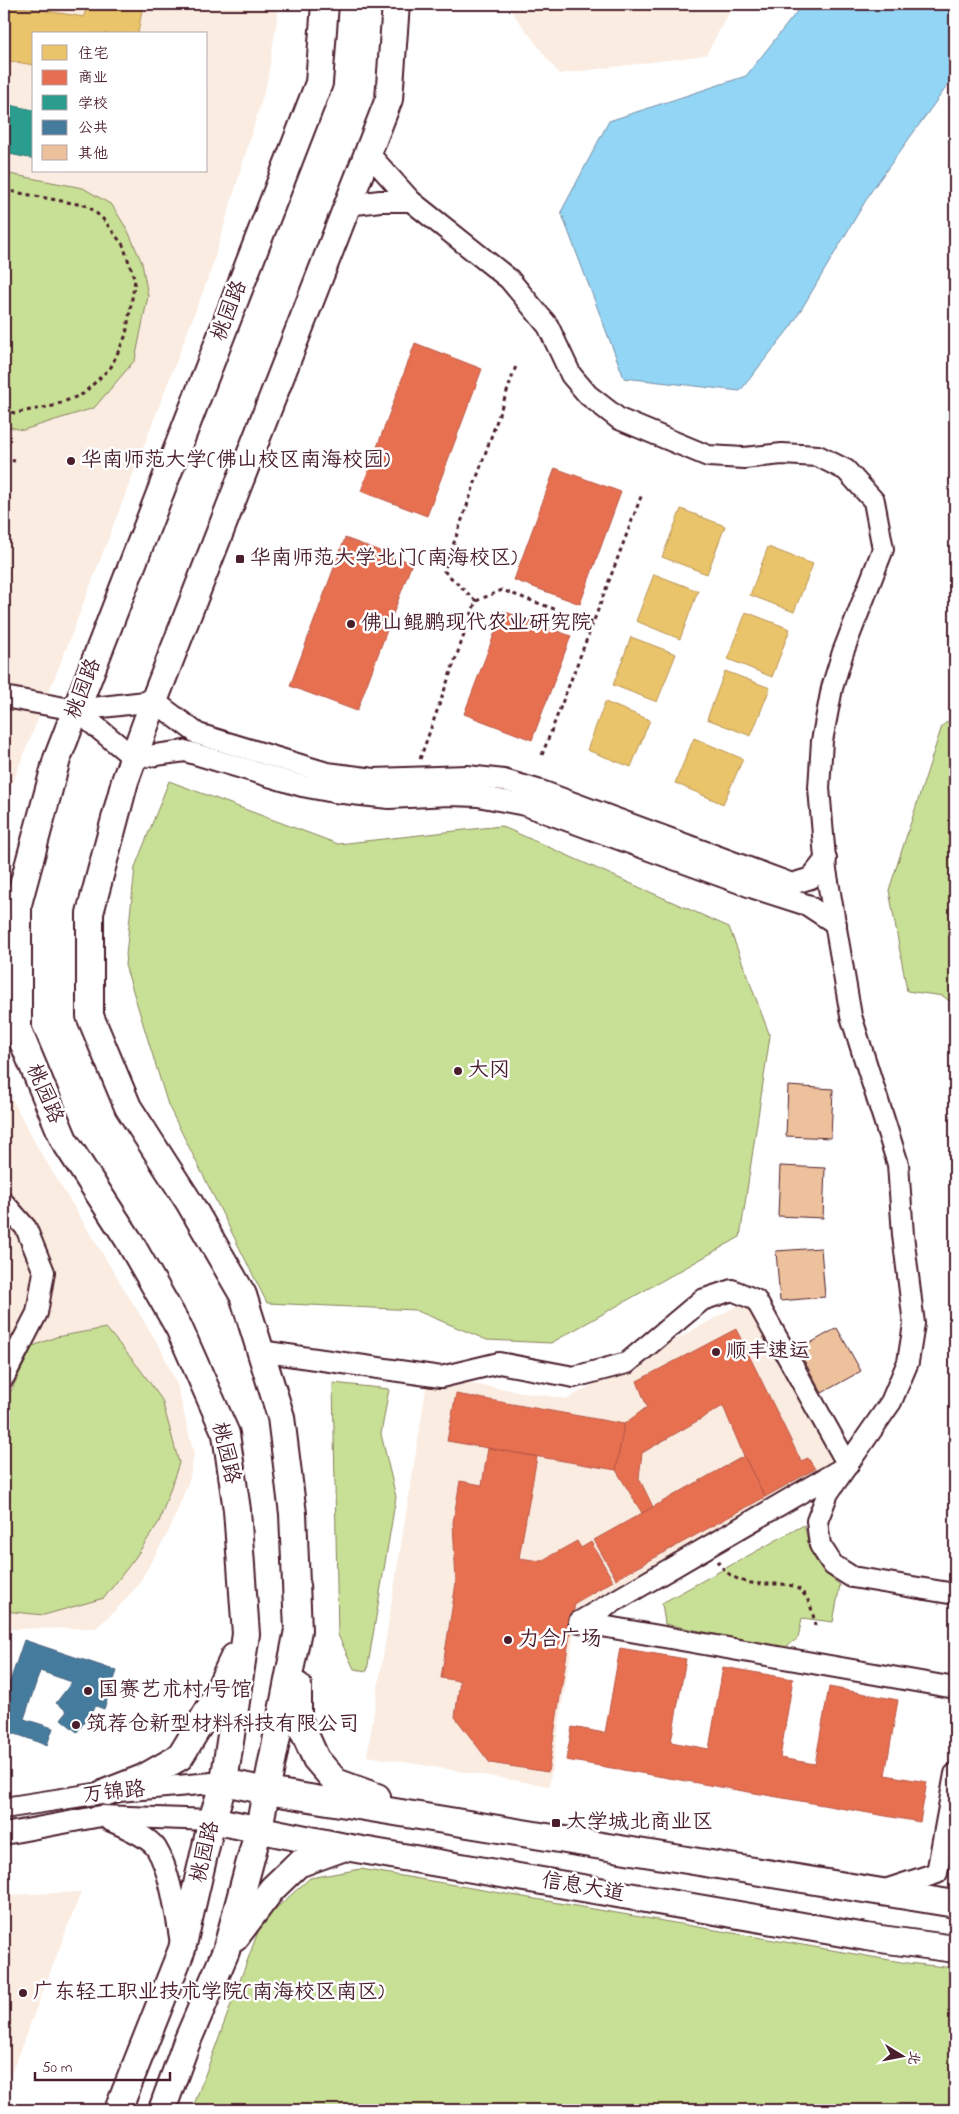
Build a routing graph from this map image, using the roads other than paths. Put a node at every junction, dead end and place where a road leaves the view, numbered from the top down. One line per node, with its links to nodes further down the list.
1 (325, 4): 8 (main road, 桃园路)
2 (396, 4): 3 (main road, 桃园路)
3 (368, 153): 4 (street); 5 (main road, 桃园路)
4 (411, 201): 5 (street); 10 (street)
5 (348, 205): 7 (main road, 桃园路)
6 (4, 697): 8 (street)
7 (154, 701): 8 (street); 9 (main road, 桃园路); 10 (street)
8 (76, 710): 9 (street); 18 (main road, 桃园路)
9 (134, 758): 11 (street); 13 (main road, 桃园路)
10 (826, 859): 11 (street)
11 (836, 924): 15 (street)
12 (4, 1203): 14 (street)
13 (260, 1351): 15 (street); 17 (main road, 桃园路)
14 (4, 1377)
15 (848, 1465): 16 (street); 19 (street)
16 (955, 1594)
17 (298, 1630): 22 (main road, 桃园路); 25 (main road)
18 (246, 1634): 21 (main road, 桃园路); 23 (main road)
19 (955, 1688)
20 (955, 1774): 30 (street)
21 (224, 1782): 22 (main road, 信息大道); 23 (street, 万锦路); 26 (main road, 桃园路)
22 (267, 1791): 25 (main road, 信息大道); 27 (main road, 桃园路)
23 (104, 1804): 24 (street, 万锦路); 26 (street, 万锦路); 28 (street, 万锦路); 33 (street)
24 (4, 1808)
25 (432, 1818): 31 (main road, 信息大道)
26 (212, 1820): 27 (main road, 信息大道); 33 (main road, 桃园路)
27 (259, 1828): 29 (main road, 信息大道); 35 (main road, 桃园路)
28 (4, 1834)
29 (345, 1847): 34 (main road, 信息大道); 35 (main road)
30 (946, 1871): 31 (street)
31 (880, 1892): 32 (main road, 信息大道)
32 (955, 1904)
33 (182, 1949): 36 (main road, 桃园路)
34 (955, 1949)
35 (226, 1951): 37 (main road)
36 (118, 2110)
37 (162, 2110)

